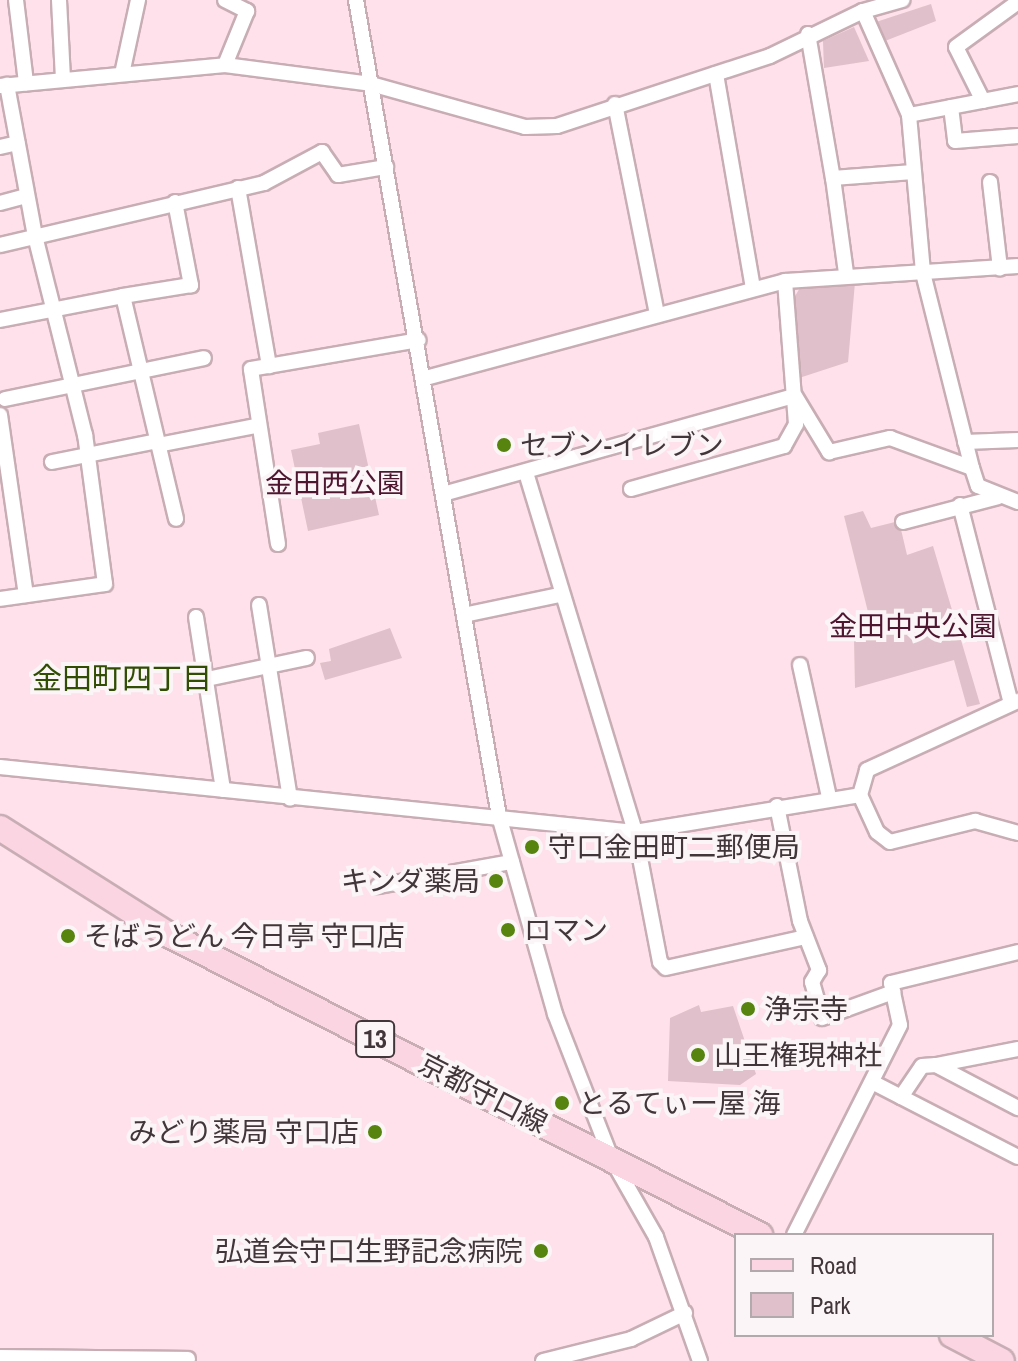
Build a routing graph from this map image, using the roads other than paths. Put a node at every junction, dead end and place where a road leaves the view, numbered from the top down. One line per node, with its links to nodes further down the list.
1 (16, 0): 14 (street)
2 (59, 0): 13 (street)
3 (138, 0): 11 (street)
4 (225, 0): 10 (street)
5 (356, 0): 15 (street)
6 (902, 0): 8 (street)
7 (1018, 2): 18 (street)
8 (863, 11): 9 (street); 21 (street)
9 (808, 34): 12 (street); 27 (street)
10 (225, 65): 11 (street); 15 (street)
11 (122, 74): 13 (street)
12 (716, 74): 19 (street); 40 (street)
13 (63, 79): 14 (street)
14 (26, 83): 16 (street)
15 (371, 84): 19 (street); 25 (street)
16 (3, 85): 23 (street)
17 (1018, 94): 18 (street)
18 (983, 101): 20 (street)
19 (615, 104): 43 (street)
20 (951, 107): 21 (street); 22 (street)
21 (909, 115): 26 (street)
22 (1018, 136)
23 (18, 143): 24 (street); 30 (street)
24 (0, 147)
25 (386, 167): 29 (street); 45 (street)
26 (913, 172): 27 (street); 38 (street)
27 (833, 178): 37 (street)
28 (990, 182): 36 (street)
29 (238, 188): 31 (street); 47 (street)
30 (27, 196): 32 (street); 33 (street)
31 (175, 202): 33 (street); 41 (street)
32 (0, 203)
33 (35, 236): 34 (street); 42 (street)
34 (0, 245)
35 (1018, 266): 36 (street)
36 (1000, 268): 38 (street)
37 (846, 273): 38 (street); 39 (street)
38 (923, 273): 56 (street)
39 (785, 281): 40 (street); 51 (street)
40 (753, 288): 43 (street)
41 (123, 296): 42 (street); 48 (street)
42 (51, 309): 44 (street); 50 (street)
43 (657, 315): 49 (street)
44 (0, 320)
45 (419, 340): 47 (street); 49 (street)
46 (204, 358): 48 (street)
47 (269, 366): 54 (street)
48 (141, 370): 50 (street); 57 (street)
49 (426, 378): 63 (street)
50 (71, 384): 52 (street); 58 (street)
51 (795, 396): 60 (street); 61 (street); 62 (street)
52 (5, 399)
53 (0, 415): 69 (street)
54 (256, 426): 57 (street); 71 (street)
55 (1018, 440): 56 (street)
56 (965, 442): 60 (street)
57 (158, 443): 58 (street); 67 (street)
58 (88, 455): 59 (street); 72 (street)
59 (52, 462)
60 (972, 468): 64 (street)
61 (527, 476): 63 (street); 73 (street)
62 (631, 489)
63 (443, 494): 76 (street)
64 (998, 497): 65 (street); 66 (street)
65 (1018, 502)
66 (960, 505): 68 (street); 82 (street)
67 (176, 519)
68 (903, 522)
69 (17, 524): 70 (street); 72 (street)
70 (0, 526)
71 (278, 544)
72 (26, 595): 74 (street)
73 (559, 595): 76 (street); 91 (street)
74 (0, 599)
75 (259, 605): 80 (street)
76 (464, 615): 89 (street)
77 (196, 617): 81 (street)
78 (307, 658): 80 (street)
79 (800, 665): 86 (street)
80 (268, 667): 81 (street); 87 (street)
81 (207, 679): 84 (street)
82 (1016, 705): 85 (street)
83 (0, 767): 84 (street)
84 (223, 790): 87 (street)
85 (860, 795): 86 (street); 92 (street)
86 (829, 797): 88 (street)
87 (290, 799): 89 (street)
88 (777, 806): 91 (street); 95 (street)
89 (499, 816): 91 (street); 93 (street)
90 (0, 828): 104 (main road, 京都守口線 / 13)
91 (635, 832): 95 (street)
92 (1018, 833)
93 (512, 862): 94 (street); 104 (street)
94 (378, 886)
95 (806, 937): 97 (street)
96 (1018, 952): 97 (street)
97 (893, 992): 100 (street)
98 (1018, 1049): 99 (street)
99 (936, 1065): 101 (street); 102 (street)
100 (872, 1082): 101 (street); 106 (street)
101 (901, 1097): 103 (street)
102 (1018, 1108)
103 (1018, 1157)
104 (611, 1158): 105 (main road, 京都守口線 / 13); 107 (street)
105 (756, 1233)
106 (795, 1233)
107 (685, 1313): 109 (street); 115 (street)
108 (956, 1337): 116 (main road)
109 (608, 1346): 113 (street); 114 (street)
110 (0, 1357): 111 (street)
111 (55, 1359): 112 (street)
112 (188, 1359)
113 (543, 1361)
114 (614, 1361)
115 (700, 1361)
116 (1002, 1361)

